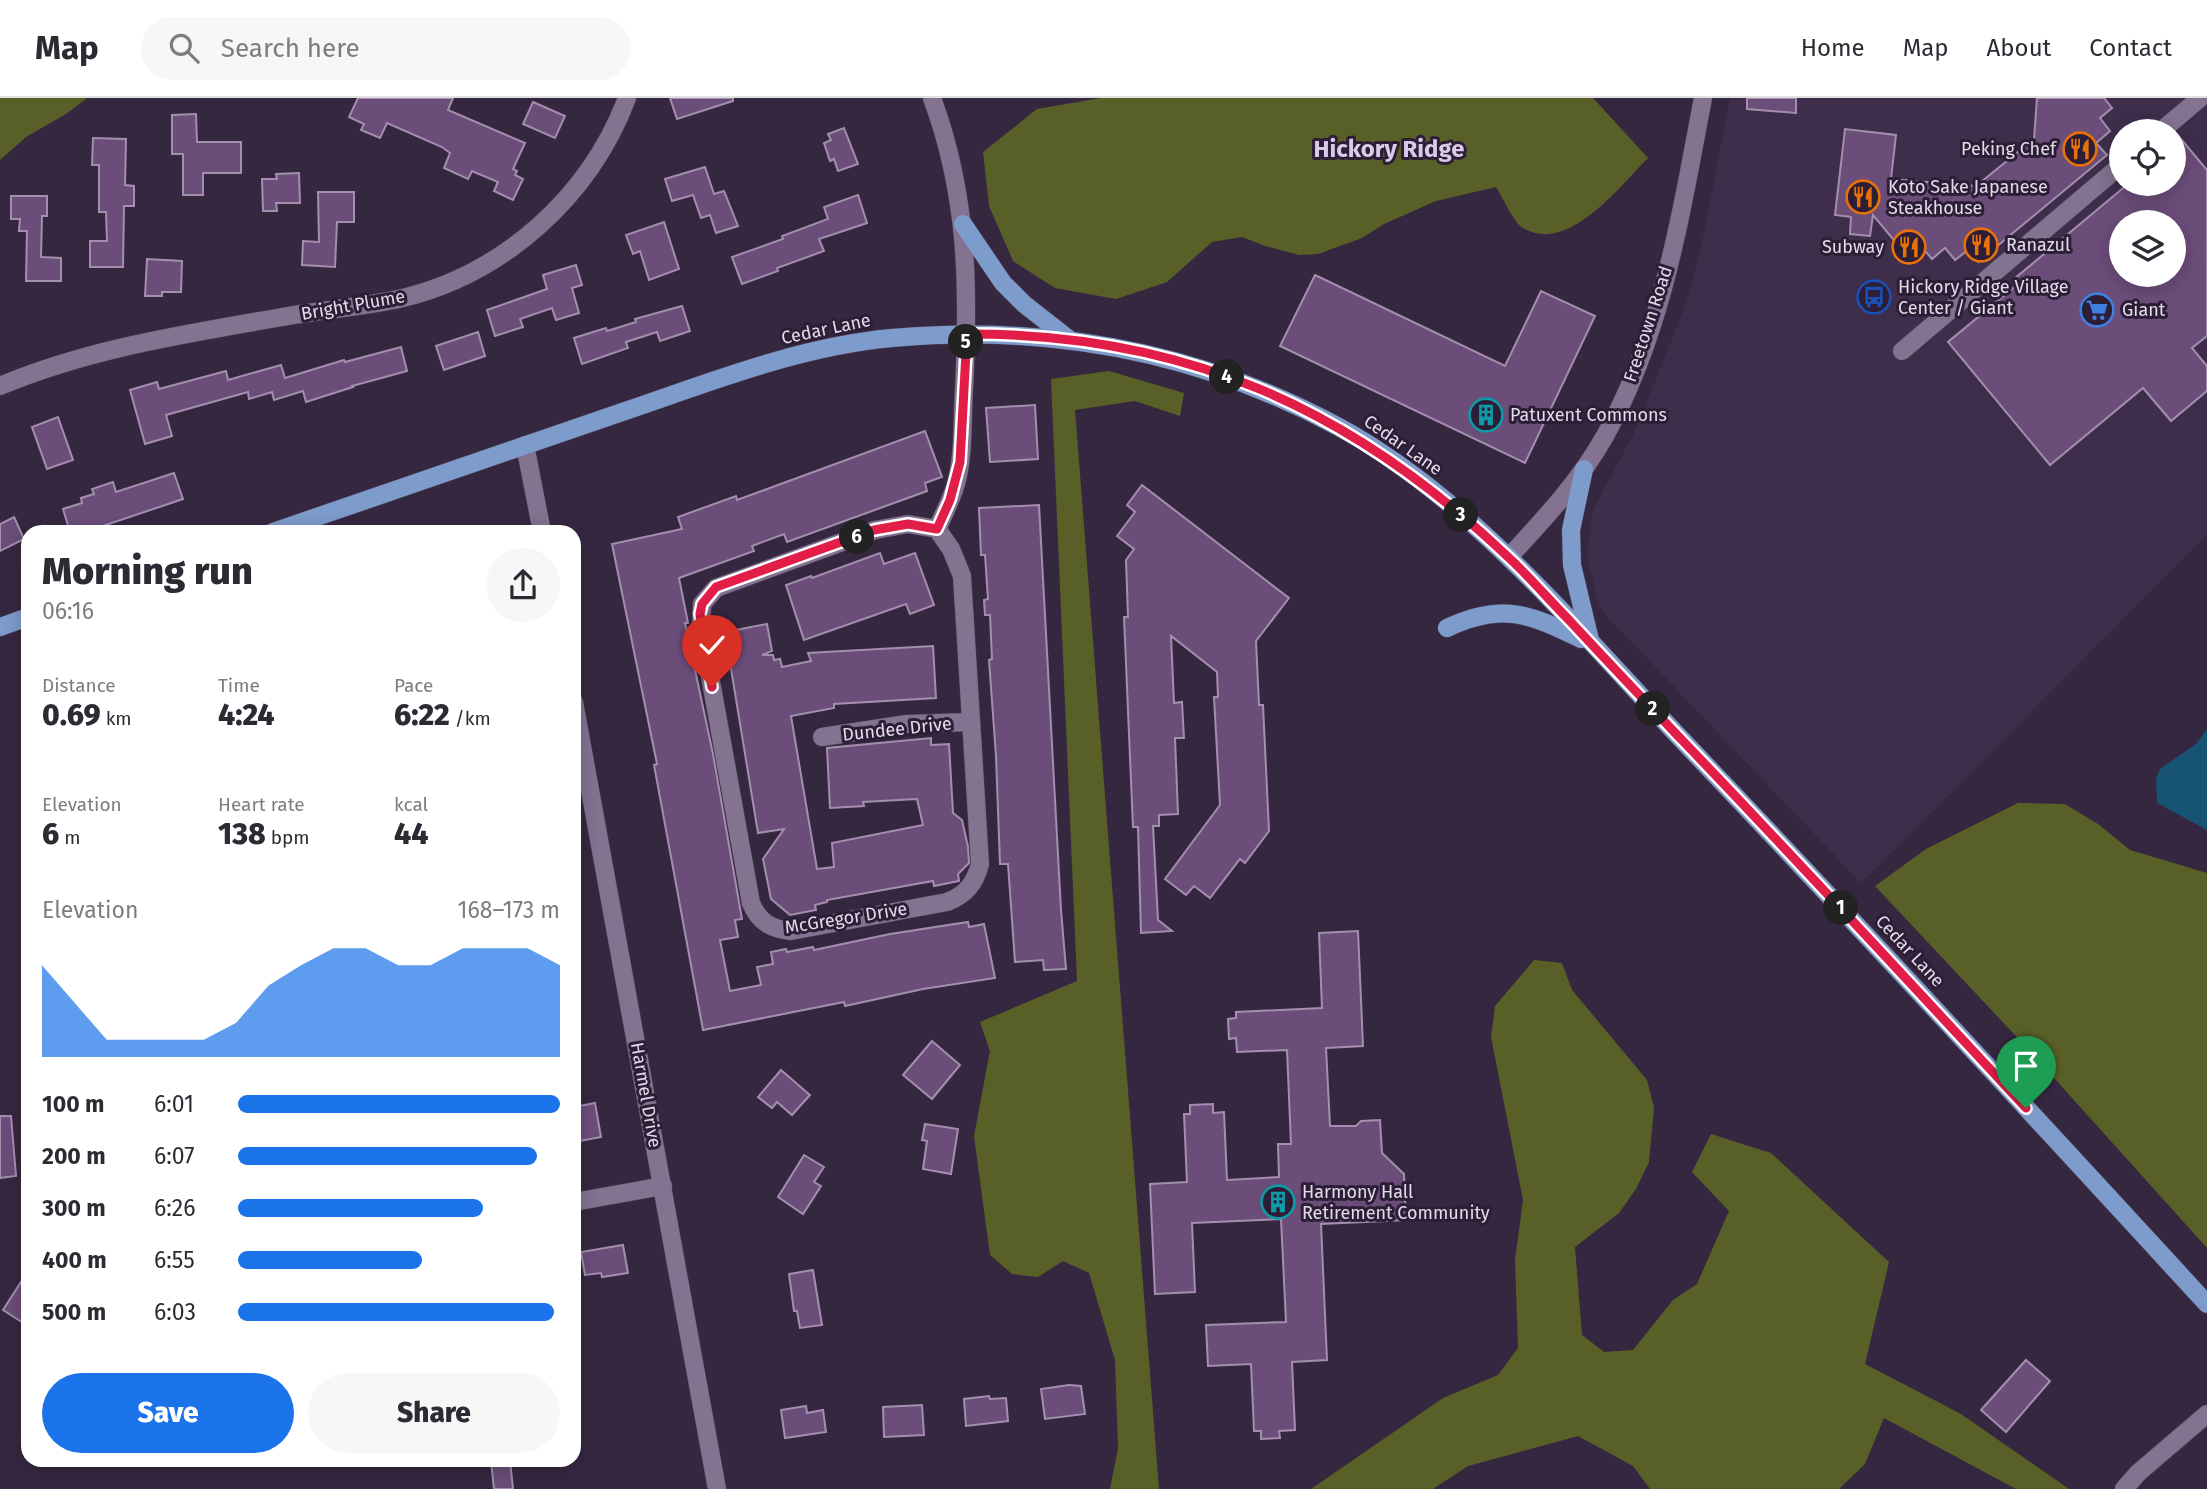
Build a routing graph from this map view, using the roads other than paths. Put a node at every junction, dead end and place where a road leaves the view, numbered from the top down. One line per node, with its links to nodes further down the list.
1 (627, 98): 11 (street, Bright Plume)
2 (932, 98): 7 (street)
3 (1703, 98): 13 (street, Freetown Road)
4 (2199, 99): 5 (street)
5 (2175, 119)
6 (2109, 175): 10 (street)
7 (963, 224): 8 (street); 9 (main road)
8 (967, 334): 9 (main road, Cedar Lane); 12 (main road, Cedar Lane); 16 (street)
9 (1070, 340): 17 (main road, Cedar Lane)
10 (1902, 351)
11 (0, 386)
12 (525, 445): 14 (main road, Cedar Lane); 15 (street)
13 (1584, 469): 17 (street, Freetown Road); 21 (main road)
14 (294, 525)
15 (541, 525)
16 (937, 529): 22 (street, McGregor Drive); 22 (street, McGregor Drive)
17 (1509, 557): 21 (main road, Cedar Lane)
18 (21, 620): 19 (main road)
19 (0, 627)
20 (1447, 628): 21 (main road)
21 (1591, 644): 27 (main road, Cedar Lane)
22 (971, 722): 23 (street, Dundee Drive)
23 (822, 737)
24 (581, 740): 25 (street, Harmel Drive)
25 (663, 1186): 26 (street); 29 (street, Harmel Drive)
26 (581, 1201)
27 (2207, 1304)
28 (2207, 1413): 30 (street)
29 (717, 1489)
30 (2124, 1489)

